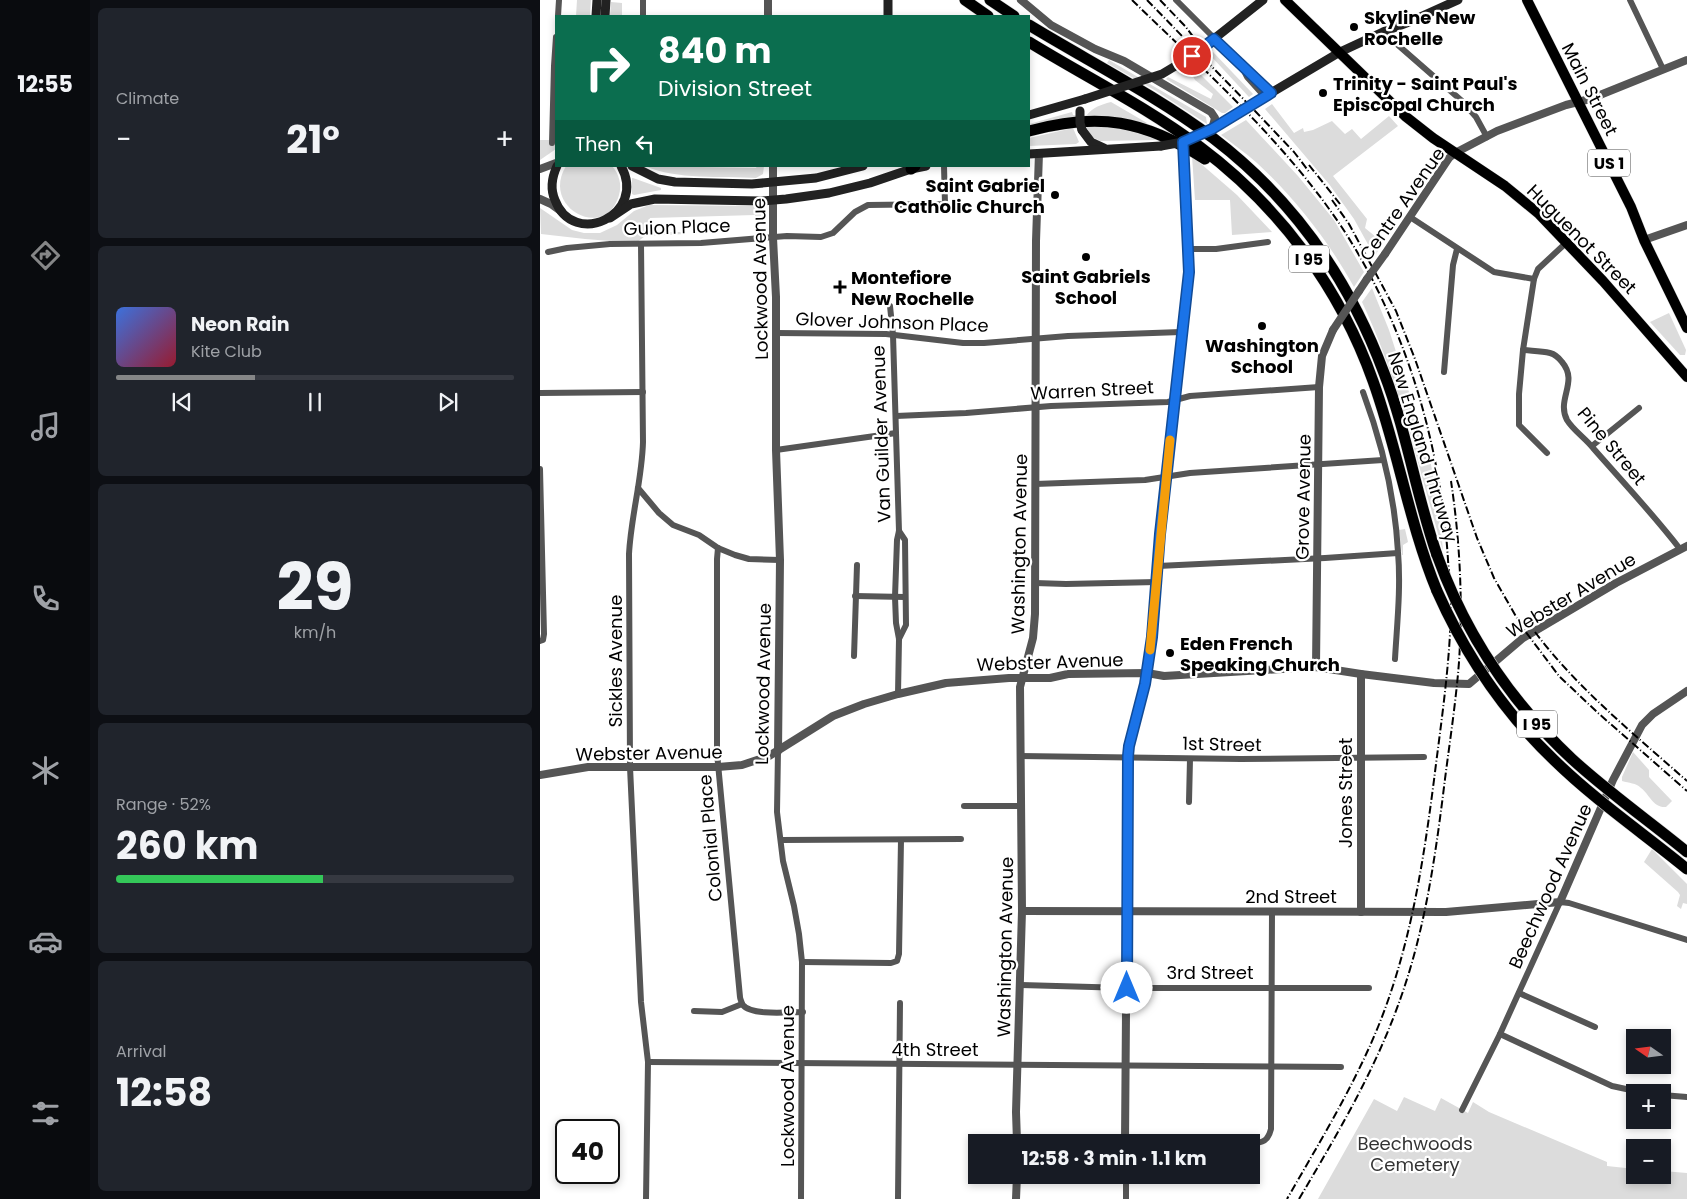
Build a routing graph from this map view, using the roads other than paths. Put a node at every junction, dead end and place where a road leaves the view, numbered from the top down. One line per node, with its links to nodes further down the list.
1 (559, 0): 16 (street)
2 (597, 0): 17 (main road)
3 (606, 0): 18 (main road)
4 (643, 0): 19 (street)
5 (768, 0): 20 (street)
6 (888, 0): 21 (main road)
7 (965, 0): 22 (highway)
8 (990, 0): 23 (highway)
9 (1021, 0): 36 (street)
10 (1176, 0): 26 (street)
11 (1263, 0): 26 (main road)
12 (1285, 0): 29 (main road, Huguenot Street)
13 (1458, 0): 25 (main road)
14 (1526, 0): 34 (main road, Main Street / US 1)
15 (1630, 0): 31 (street)
16 (558, 15)
17 (596, 15)
18 (605, 15)
19 (643, 15)
20 (768, 15)
21 (888, 15)
22 (987, 15)
23 (1012, 15)
24 (1030, 26): 140 (highway, New England Thruway / I 95, bridge)
25 (1383, 32): 29 (main road); 38 (street)
26 (1212, 41): 32 (street); 33 (main road, bridge)
27 (1030, 43): 56 (highway, New England Thruway / I 95)
28 (555, 52): 40 (street)
29 (1340, 52): 32 (main road); 43 (main road, Huguenot Street)
30 (1687, 60): 31 (street, Centre Avenue)
31 (1664, 69): 34 (street, Centre Avenue)
32 (1265, 97): 36 (main road, bridge)
33 (1084, 100): 35 (main road); 41 (main road, bridge)
34 (1578, 102): 38 (street, Centre Avenue); 64 (main road, Main Street / US 1)
35 (1030, 115)
36 (1212, 129): 39 (main road, bridge)
37 (1030, 131): 56 (highway)
38 (1487, 137): 43 (street, Centre Avenue)
39 (1183, 142): 41 (main road, bridge); 68 (street, bridge)
40 (552, 143)
41 (1104, 148): 42 (main road)
42 (1039, 153): 44 (main road); 78 (street, Washington Avenue)
43 (1455, 153): 60 (street, Centre Avenue); 66 (main road, Huguenot Street)
44 (1030, 154)
45 (555, 162): 53 (street)
46 (558, 167): 59 (main road)
47 (621, 167): 61 (main road)
48 (634, 167): 55 (main road)
49 (773, 167): 55 (street, Lockwood Avenue)
50 (859, 167): 55 (main road)
51 (919, 167): 54 (main road)
52 (944, 167): 63 (street, Guion Place)
53 (540, 169)
54 (906, 169): 58 (main road)
55 (773, 183): 58 (street, Lockwood Avenue)
56 (1255, 194): 141 (highway, New England Thruway / I 95, bridge)
57 (540, 199): 59 (street)
58 (773, 199): 61 (main road); 63 (street, Lockwood Avenue)
59 (563, 213): 61 (main road)
60 (1410, 217): 69 (street); 74 (street, Centre Avenue, bridge)
61 (610, 218)
62 (1687, 225): 64 (street)
63 (773, 238): 67 (street, Guion Place); 76 (street, Lockwood Avenue)
64 (1644, 240): 73 (main road, Main Street / US 1)
65 (1268, 242): 68 (street)
66 (1567, 242): 71 (street); 81 (main road, Huguenot Street)
67 (641, 244): 70 (street, Guion Place); 85 (street, Sickles Avenue)
68 (1189, 249): 75 (street)
69 (1456, 249): 71 (street); 82 (street)
70 (548, 252)
71 (1534, 279): 79 (street)
72 (890, 306): 77 (street)
73 (1687, 328)
74 (1333, 330): 84 (street, Grove Avenue)
75 (1181, 332): 78 (street, Glover Johnson Place); 88 (street)
76 (776, 333): 77 (street, Glover Johnson Place); 94 (street, Lockwood Avenue)
77 (894, 335): 78 (street, Glover Johnson Place); 91 (street, Van Guilder Avenue)
78 (1036, 338): 89 (street, Washington Avenue)
79 (1523, 350): 93 (street, Pine Street); 95 (street)
80 (1687, 363): 81 (main road)
81 (1675, 364): 83 (main road, Huguenot Street)
82 (1444, 372)
83 (1687, 377)
84 (1319, 387): 88 (street, Warren Street); 97 (street, Grove Avenue)
85 (643, 392): 87 (street); 101 (street, Sickles Avenue)
86 (1363, 392): 96 (street)
87 (540, 393)
88 (1175, 400): 89 (street, Warren Street); 99 (street)
89 (1036, 407): 91 (street, Warren Street); 100 (street, Washington Avenue)
90 (1639, 408): 93 (street)
91 (896, 416): 92 (street, Van Guilder Avenue)
92 (896, 433): 94 (street); 102 (street, Van Guilder Avenue)
93 (1592, 446): 104 (street, Pine Street)
94 (776, 450): 107 (street, Lockwood Avenue)
95 (1547, 453)
96 (1383, 460): 97 (street); 105 (street)
97 (1318, 464): 99 (street); 106 (street, Grove Avenue)
98 (540, 469): 116 (street)
99 (1167, 478): 100 (street); 109 (street)
100 (1035, 484): 111 (street, Washington Avenue)
101 (638, 488): 103 (street); 131 (street, Sickles Avenue)
102 (900, 531): 113 (street, Van Guilder Avenue); 114 (street, Van Guilder Avenue)
103 (718, 548): 107 (street); 132 (street, Colonial Place)
104 (1684, 548): 121 (street, Webster Avenue)
105 (1398, 552): 106 (street); 118 (street)
106 (1317, 558): 109 (street); 119 (street, Grove Avenue)
107 (780, 560): 125 (street, Lockwood Avenue)
108 (857, 565): 112 (street)
109 (1158, 566): 110 (street)
110 (1157, 582): 111 (street); 120 (street)
111 (1036, 583): 122 (street, Washington Avenue)
112 (855, 596): 113 (street); 117 (street)
113 (895, 597): 114 (street); 115 (street, Van Guilder Avenue)
114 (905, 597): 115 (street, Van Guilder Avenue)
115 (899, 640): 124 (street, Van Guilder Avenue)
116 (540, 641)
117 (854, 656)
118 (1395, 660)
119 (1316, 667): 120 (street, Webster Avenue); 121 (street, Webster Avenue)
120 (1147, 673): 122 (street, Webster Avenue); 127 (street)
121 (1361, 674): 130 (street, Jones Street)
122 (1022, 678): 124 (street, Webster Avenue); 126 (street, Washington Avenue)
123 (1687, 690): 142 (street, Beechwood Avenue)
124 (898, 694): 125 (street, Webster Avenue)
125 (778, 752): 132 (street, Webster Avenue); 138 (street, Lockwood Avenue)
126 (1020, 756): 127 (street, 1st Street); 136 (street, Washington Avenue)
127 (1128, 756): 129 (street, 1st Street); 144 (street)
128 (1424, 757): 130 (street, 1st Street)
129 (1190, 759): 130 (street, 1st Street); 134 (street)
130 (1360, 759): 146 (street, Jones Street)
131 (630, 767): 132 (street, Webster Avenue); 133 (street, Webster Avenue); 160 (street, Sickles Avenue)
132 (718, 767): 155 (street, Colonial Place)
133 (540, 775)
134 (1189, 802)
135 (964, 806): 136 (street)
136 (1021, 806): 143 (street, Washington Avenue)
137 (961, 839): 139 (street)
138 (781, 840): 139 (street); 148 (street, Lockwood Avenue)
139 (901, 840): 148 (street)
140 (1687, 852)
141 (1687, 869)
142 (1560, 902): 146 (street, 2nd Street); 147 (street); 153 (street, Beechwood Avenue)
143 (1022, 911): 144 (street, 2nd Street); 149 (street, Washington Avenue)
144 (1127, 911): 145 (street, 2nd Street); 151 (street)
145 (1272, 911): 146 (street, 2nd Street); 150 (street)
146 (1360, 912)
147 (1687, 940)
148 (802, 962): 157 (street, Lockwood Avenue)
149 (1021, 985): 151 (street, 3rd Street); 163 (street, Washington Avenue)
150 (1272, 987): 151 (street, 3rd Street); 152 (street, 3rd Street); 165 (street)
151 (1127, 988): 164 (street)
152 (1369, 988)
153 (1518, 993): 158 (street); 159 (street, Beechwood Avenue)
154 (900, 1003): 162 (street)
155 (742, 1004): 156 (street); 157 (street)
156 (694, 1011)
157 (803, 1012): 161 (street, Lockwood Avenue)
158 (1595, 1027)
159 (1500, 1034): 167 (street); 170 (street, Beechwood Avenue)
160 (648, 1062): 161 (street, 4th Street); 176 (street, Sickles Avenue)
161 (801, 1064): 162 (street, 4th Street); 177 (street, Lockwood Avenue)
162 (899, 1064): 163 (street, 4th Street); 178 (street)
163 (1017, 1064): 164 (street, 4th Street); 171 (street, Washington Avenue)
164 (1125, 1066): 165 (street, 4th Street); 172 (street)
165 (1271, 1066): 166 (street, 4th Street); 173 (street)
166 (1341, 1066)
167 (1626, 1089)
168 (1671, 1096): 169 (street)
169 (1687, 1097)
170 (1462, 1110)
171 (1017, 1134)
172 (1126, 1134)
173 (1260, 1142)
174 (1016, 1184): 179 (street)
175 (1126, 1184): 180 (street)
176 (646, 1199)
177 (801, 1199)
178 (898, 1199)
179 (1016, 1199)
180 (1126, 1199)

